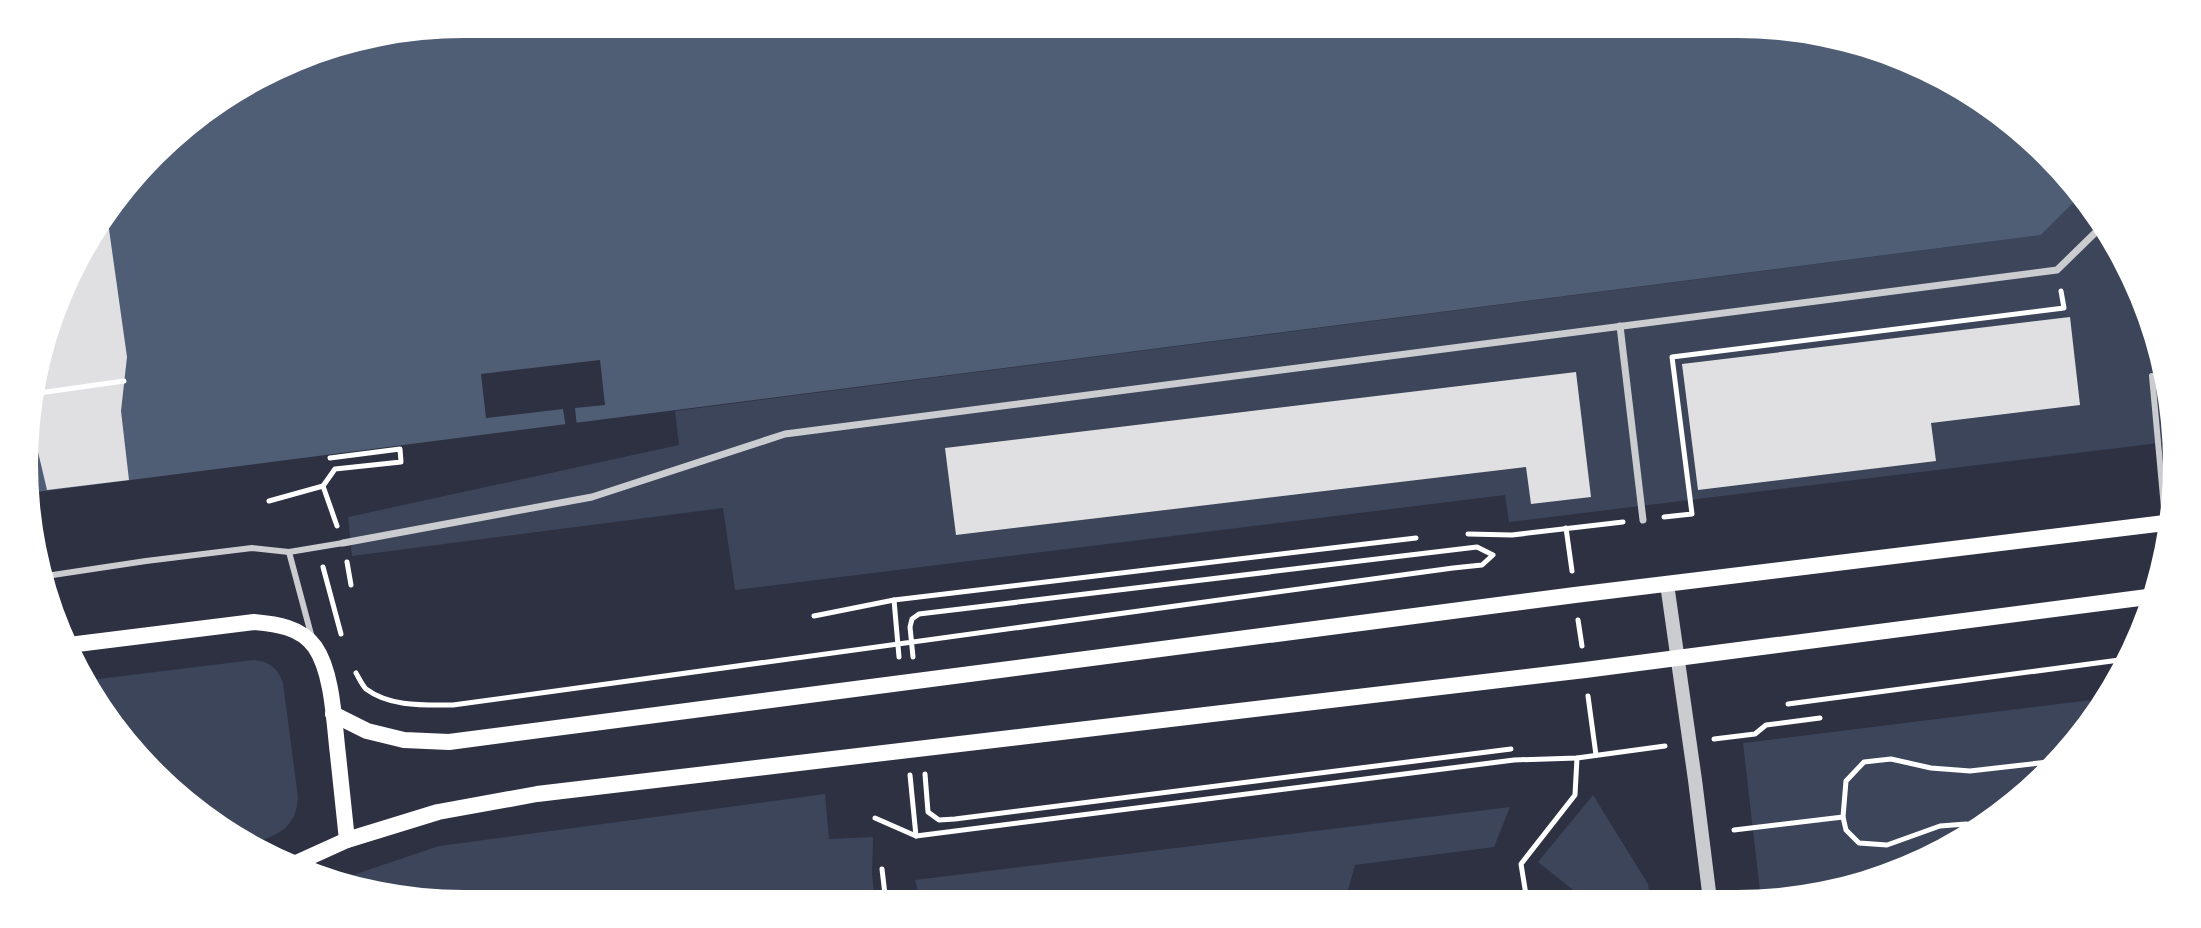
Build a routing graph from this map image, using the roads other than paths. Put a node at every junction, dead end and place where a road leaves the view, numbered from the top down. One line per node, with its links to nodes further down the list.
1 (2095, 233): 2 (street)
2 (1620, 326): 5 (street); 7 (street)
3 (2152, 376): 4 (lane)
4 (2162, 489)
5 (1643, 520)
6 (2159, 522): 10 (main road)
7 (343, 543): 8 (lane)
8 (289, 552): 9 (lane); 13 (lane)
9 (53, 575)
10 (1667, 584): 14 (street); 15 (main road)
11 (2141, 598): 14 (main road)
12 (78, 644): 13 (main road)
13 (314, 646): 15 (main road)
14 (1677, 658): 16 (main road); 18 (street)
15 (333, 714): 16 (main road)
16 (347, 840): 17 (main road)
17 (305, 859)
18 (1709, 890)

